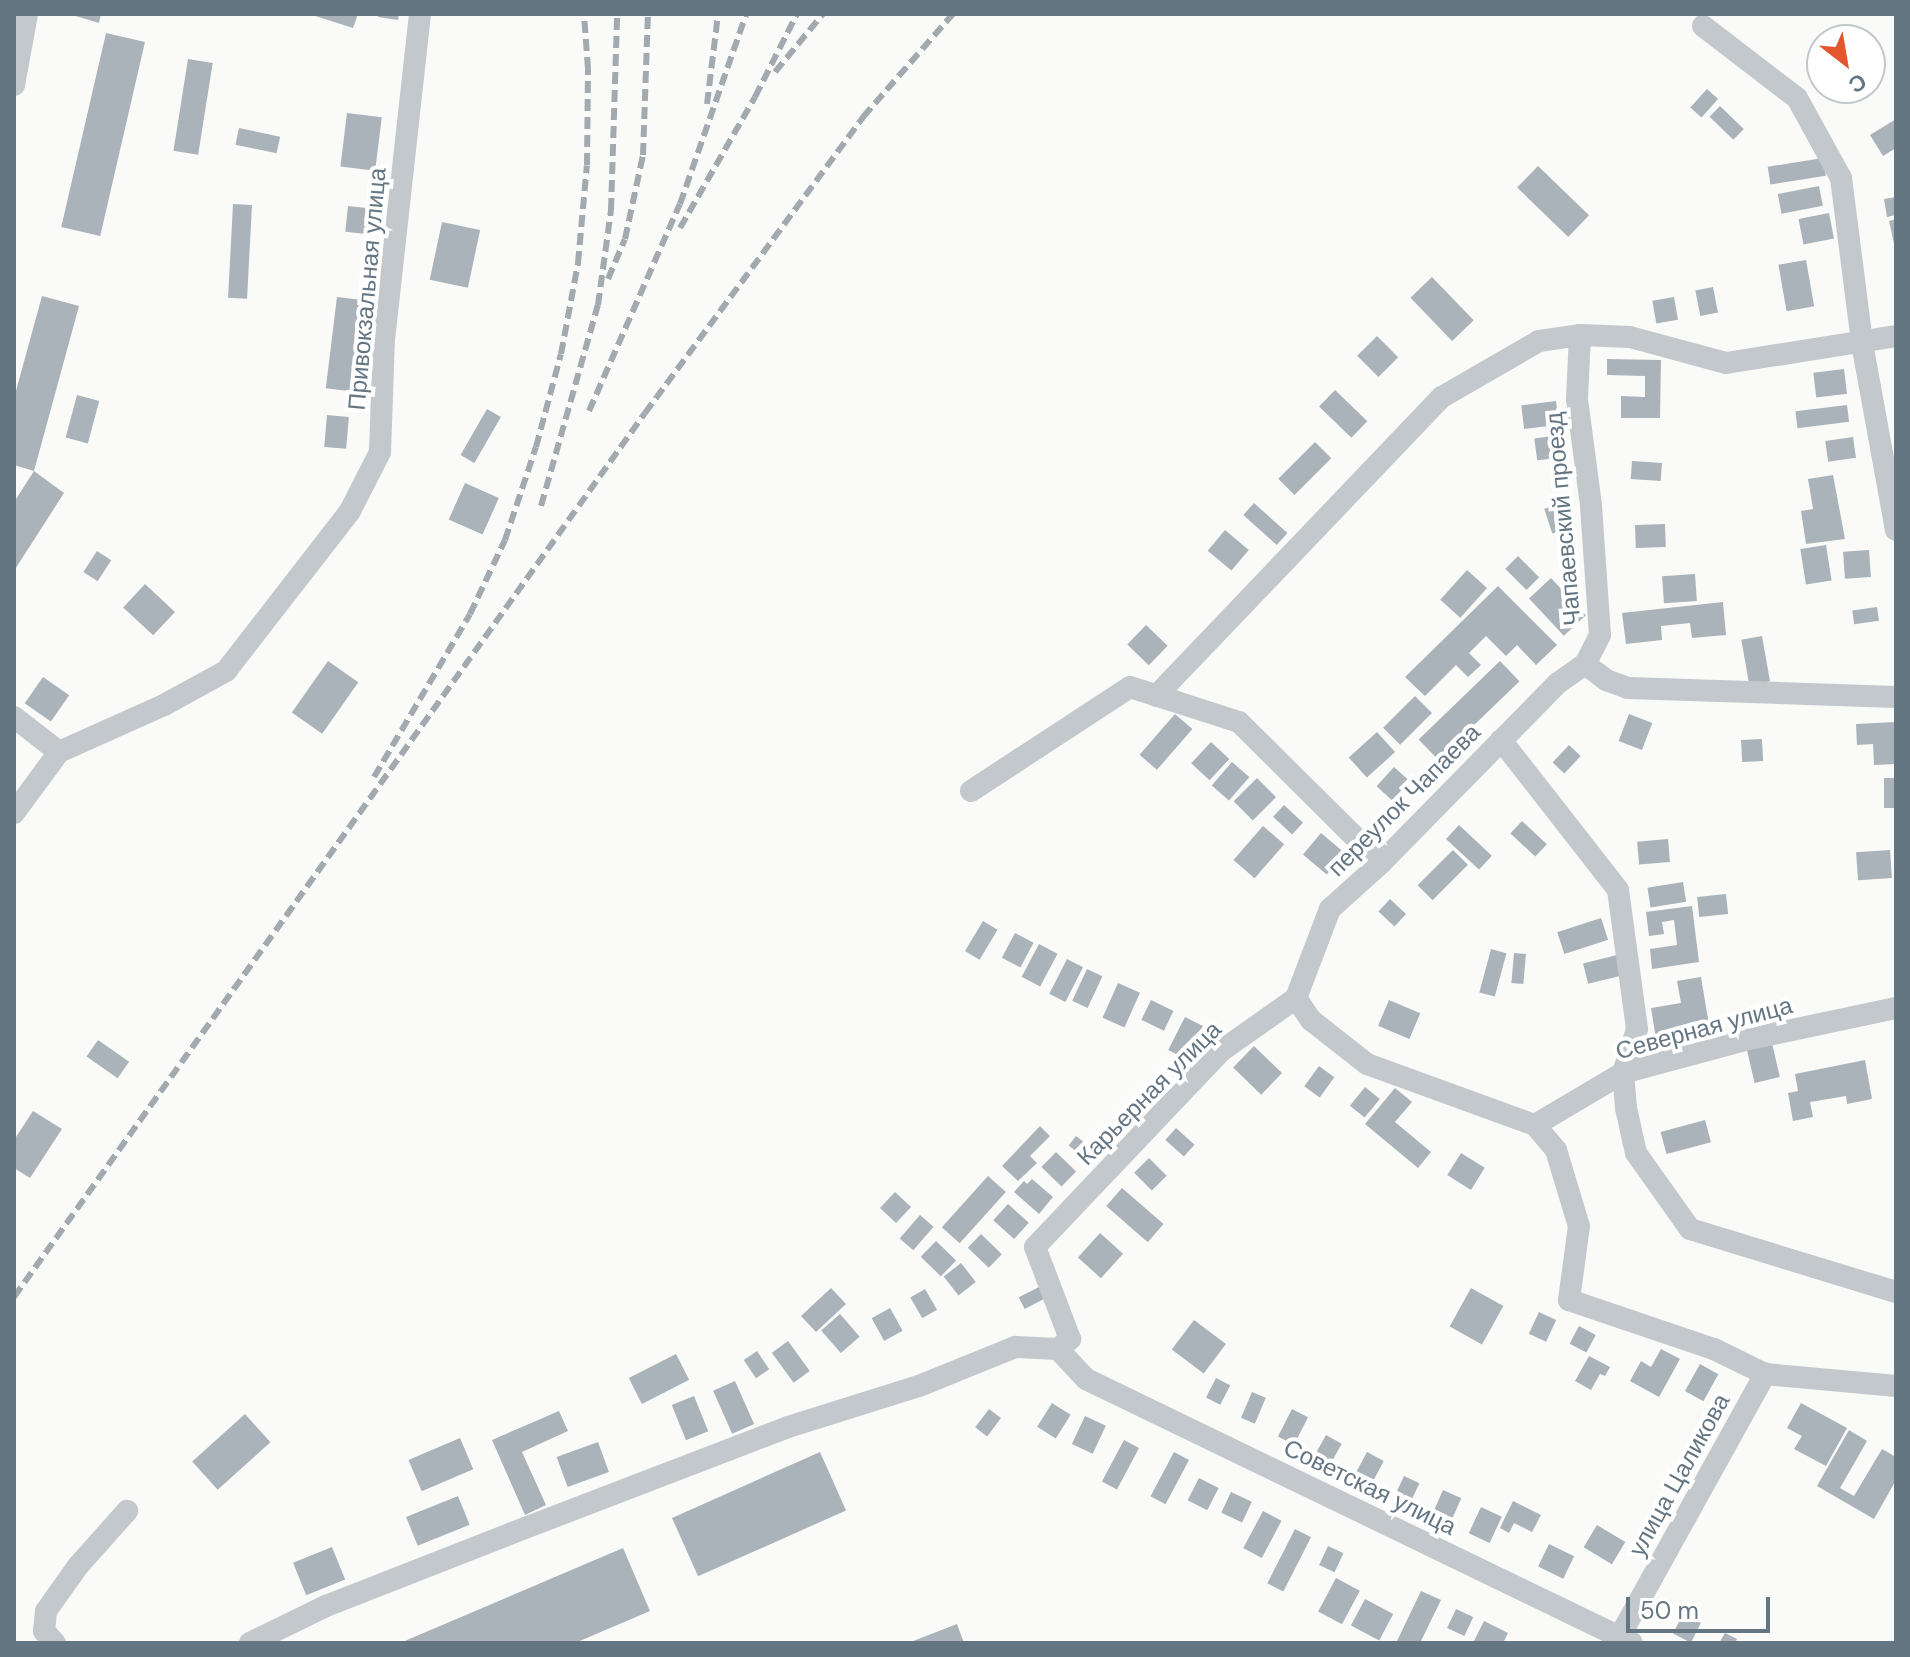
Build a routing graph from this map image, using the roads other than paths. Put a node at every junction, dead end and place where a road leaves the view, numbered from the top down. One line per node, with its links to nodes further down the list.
1 (27, 14): 4 (street)
2 (420, 14): 14 (street, Привокзальная улица)
3 (1703, 26): 7 (street)
4 (14, 85)
5 (1580, 335): 7 (street); 9 (street, Чапаевский проезд); 10 (street)
6 (1896, 336): 7 (street)
7 (1862, 343): 8 (street)
8 (1896, 530)
9 (1585, 664): 11 (street); 13 (street, переулок Чапаева)
10 (1156, 696): 15 (street); 17 (street)
11 (1896, 697)
12 (14, 717): 14 (street)
13 (1501, 740): 17 (street, переулок Чапаева); 20 (street)
14 (59, 752): 16 (street, Привокзальная улица)
15 (971, 791)
16 (14, 813)
17 (1381, 863): 18 (street, переулок Чапаева)
18 (1296, 998): 21 (street); 23 (street, Карьерная улица)
19 (1896, 1008): 20 (street, Северная улица)
20 (1623, 1073): 21 (street, Северная улица); 22 (street)
21 (1535, 1125): 24 (street)
22 (1896, 1292)
23 (1058, 1349): 27 (street, Советская улица); 29 (street)
24 (1765, 1374): 25 (street); 27 (street, улица Цаликова)
25 (1896, 1386)
26 (127, 1511): 28 (street)
27 (1622, 1641)
28 (55, 1643)
29 (250, 1643)

